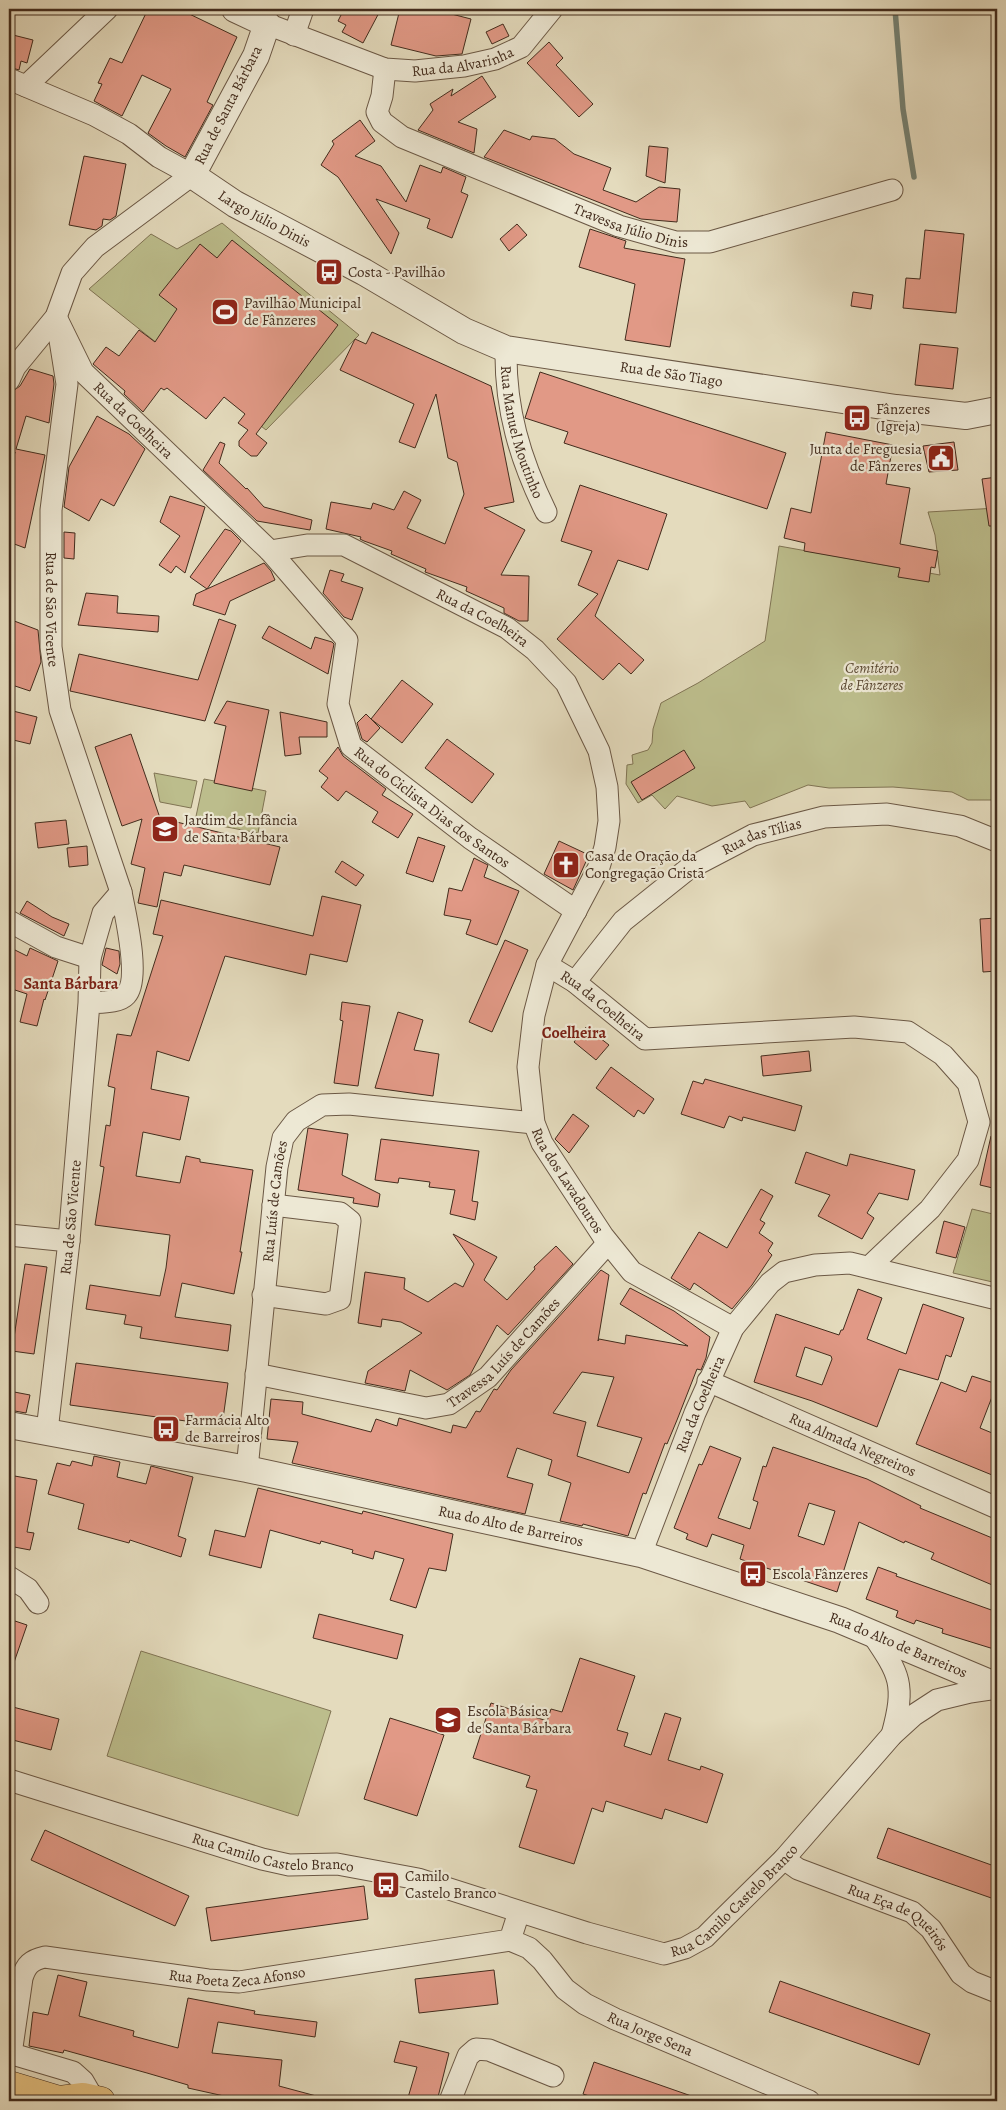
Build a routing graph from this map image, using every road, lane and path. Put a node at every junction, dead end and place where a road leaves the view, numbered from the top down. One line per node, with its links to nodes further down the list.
1 (108, 9): 8 (street)
2 (235, 9): 5 (street)
3 (303, 9): 6 (street)
4 (552, 9): 7 (street, Rua da Alvarinha)
5 (267, 24): 6 (street); 9 (street, Rua de Santa Bárbara)
6 (294, 34): 7 (street)
7 (385, 69): 10 (street, Travessa Júlio Dinis)
8 (18, 82): 9 (street)
9 (192, 175): 11 (street, Largo Júlio Dinis); 12 (street, Rua de Santa Bárbara)
10 (892, 190)
11 (364, 272): 13 (street, Rua de São Tiago)
12 (56, 317): 14 (street, Rua de Santa Bárbara); 17 (street, Rua da Coelheira); 19 (street, Rua de São Vicente)
13 (506, 349): 15 (street, Rua de São Tiago); 16 (street, Rua Manuel Moutinho)
14 (11, 371)
15 (997, 410)
16 (546, 512)
17 (270, 551): 20 (street, Rua do Ciclista Dias dos Santos); 20 (street, Rua da Coelheira)
18 (997, 841): 24 (street, Rua das Tílias)
19 (121, 892): 22 (street, Rua de São Vicente); 25 (street, Rua de São Vicente)
20 (576, 911): 23 (street, Rua da Coelheira)
21 (9, 921): 22 (street)
22 (90, 958): 25 (street, Rua de São Vicente)
23 (547, 965): 24 (street, Rua da Coelheira); 26 (street, Rua dos Lavadouros)
24 (575, 982): 31 (street, Rua da Coelheira)
25 (89, 1003): 29 (street, Rua de São Vicente)
26 (534, 1123): 27 (street, Rua Luís de Camões); 30 (street, Rua dos Lavadouros)
27 (273, 1205): 32 (street, Rua Luís de Camões); 32 (street)
28 (9, 1235): 29 (street)
29 (68, 1241): 38 (street, Rua de São Vicente)
30 (608, 1243): 34 (street, Rua dos Lavadouros); 35 (street, Travessa Luís de Camões)
31 (869, 1267): 33 (street); 34 (street, Rua da Coelheira)
32 (263, 1295): 35 (street, Rua Luís de Camões)
33 (997, 1298)
34 (733, 1328): 36 (street, Rua da Coelheira)
35 (256, 1374): 39 (street, Rua Luís de Camões)
36 (708, 1381): 40 (street, Rua Almada Negreiros); 41 (street, Rua da Coelheira)
37 (9, 1425): 38 (street, Rua do Alto de Barreiros)
38 (47, 1431): 39 (street, Rua do Alto de Barreiros)
39 (246, 1469): 41 (street, Rua do Alto de Barreiros)
40 (997, 1508)
41 (641, 1554): 44 (street, Rua do Alto de Barreiros)
42 (9, 1577): 43 (street)
43 (38, 1604)
44 (871, 1632): 45 (street, Rua Camilo Castelo Branco); 46 (street, Rua do Alto de Barreiros)
45 (900, 1685): 47 (street); 48 (street, Rua Camilo Castelo Branco)
46 (997, 1687): 47 (street, Rua Camilo Castelo Branco)
47 (936, 1700): 48 (street, Rua Camilo Castelo Branco)
48 (892, 1735): 50 (street, Rua Camilo Castelo Branco)
49 (9, 1780): 51 (street, Rua Camilo Castelo Branco)
50 (784, 1859): 51 (street, Rua Camilo Castelo Branco); 53 (street, Rua Eça de Queirós)
51 (519, 1912): 52 (street)
52 (510, 1940): 54 (street, Rua Poeta Zeca Afonso); 60 (street, Rua Jorge Sena)
53 (997, 1992)
54 (10, 2053): 58 (street)
55 (553, 2076): 59 (street)
56 (9, 2085): 57 (main road)
57 (61, 2100): 58 (main road)
58 (98, 2100)
59 (450, 2101)
60 (809, 2101)

